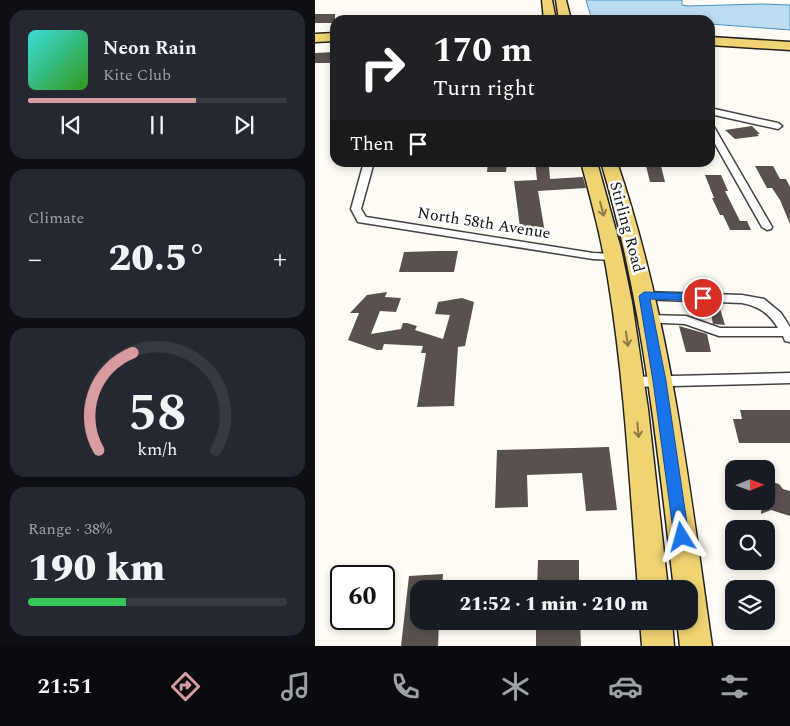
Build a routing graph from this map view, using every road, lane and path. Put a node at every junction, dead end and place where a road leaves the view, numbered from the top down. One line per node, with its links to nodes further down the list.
1 (547, 0): 3 (main road)
2 (561, 0): 4 (main road)
3 (549, 15)
4 (564, 15)
5 (715, 34): 6 (main road)
6 (790, 39)
7 (715, 41): 8 (main road)
8 (790, 46)
9 (715, 112): 10 (street)
10 (778, 126)
11 (715, 136): 15 (street)
12 (368, 167): 16 (street, North 58th Avenue)
13 (590, 167): 16 (main road, Stirling Road, one-way to 16)
14 (611, 167): 17 (main road, Stirling Road)
15 (767, 227)
16 (614, 257): 22 (main road, Stirling Road, one-way to 22)
17 (644, 296): 18 (main road, Stirling Road); 19 (street)
18 (649, 319): 19 (street); 21 (main road, Stirling Road)
19 (789, 335)
20 (790, 378): 21 (street)
21 (660, 381): 22 (street); 24 (main road, Stirling Road)
22 (633, 382): 23 (main road, Stirling Road, one-way to 23)
23 (652, 580)
24 (688, 580)
25 (657, 630): 27 (main road)
26 (694, 630): 28 (main road, Stirling Road)
27 (658, 646)
28 (696, 646)

